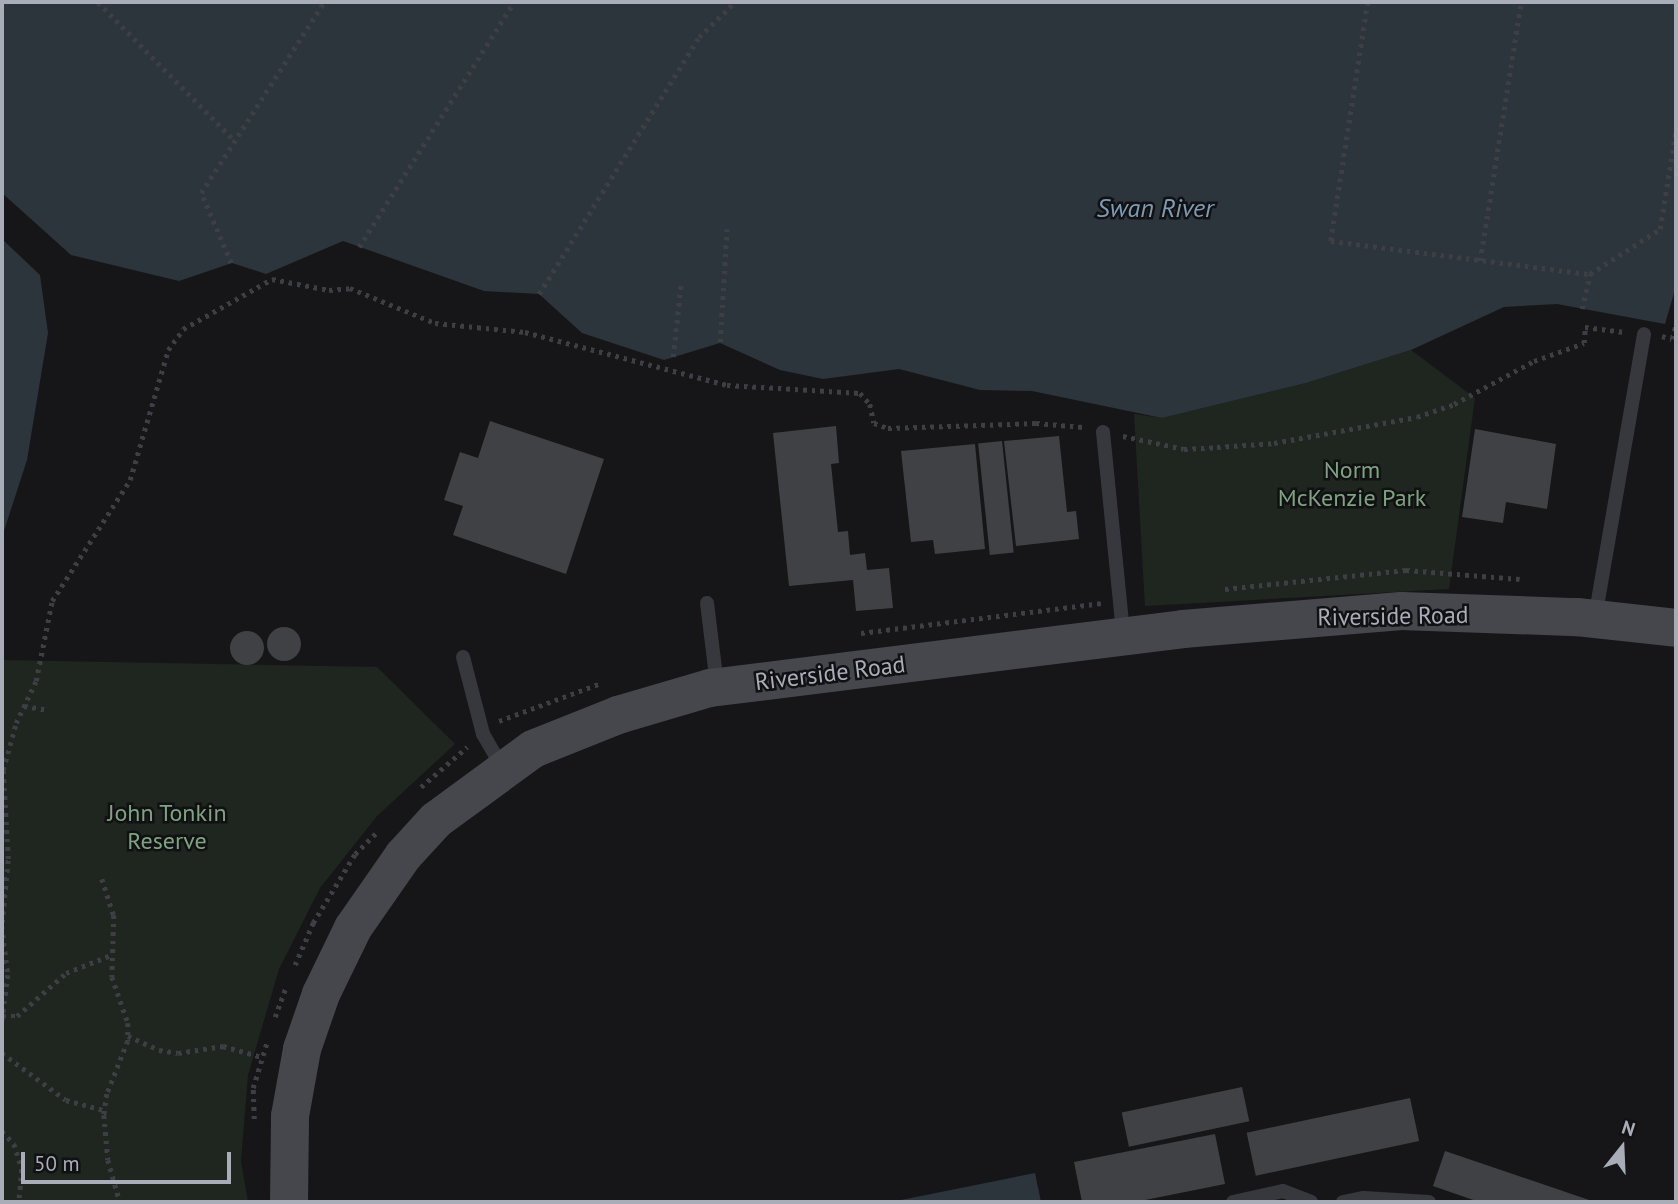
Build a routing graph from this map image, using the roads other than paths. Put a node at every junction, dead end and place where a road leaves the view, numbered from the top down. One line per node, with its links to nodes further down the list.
1 (1644, 334): 5 (lane)
2 (1103, 432): 4 (lane)
3 (707, 603): 8 (lane)
4 (1122, 618): 5 (street, Riverside Road); 8 (street, Riverside Road)
5 (1595, 619): 6 (street, Riverside Road)
6 (1676, 628)
7 (463, 657): 9 (lane)
8 (718, 687): 9 (street, Riverside Road)
9 (503, 768): 10 (street, Riverside Road)
10 (289, 1202)
11 (1233, 1202): 12 (lane)
12 (1311, 1202)
13 (1343, 1202): 14 (lane)
14 (1429, 1202)

